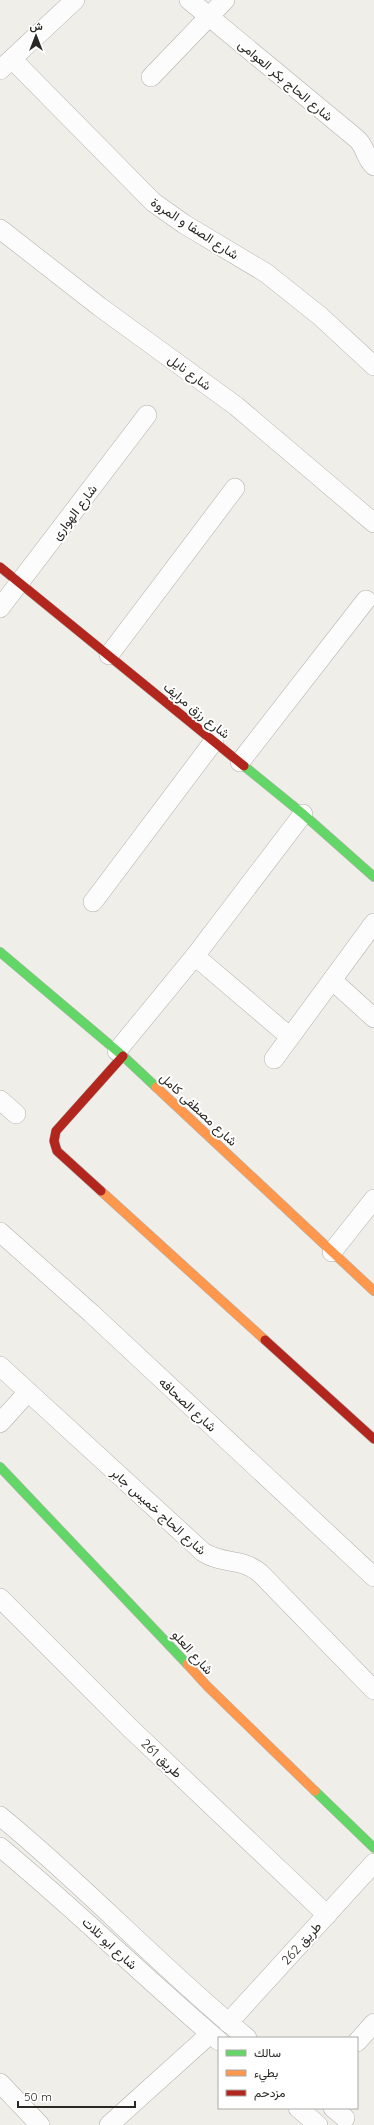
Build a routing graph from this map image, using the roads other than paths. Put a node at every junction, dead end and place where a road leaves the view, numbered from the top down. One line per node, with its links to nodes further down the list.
1 (75, 0): 5 (street)
2 (189, 0): 4 (street, شارع الحاج بكر العوامى)
3 (225, 0): 4 (street)
4 (209, 16): 6 (street); 7 (street, شارع الحاج بكر العوامى)
5 (4, 65): 10 (street, شارع الصفا و المروة)
6 (151, 77)
7 (369, 141): 8 (street, شارع الحاج بكر العوامى)
8 (374, 166)
9 (0, 230): 13 (street, شارع نايل)
10 (374, 366)
11 (148, 416): 15 (street, شارع الهوارى)
12 (235, 488): 18 (street)
13 (374, 523)
14 (0, 567): 15 (street, شارع رزق مرايف)
15 (20, 583): 17 (street, شارع الهوارى); 18 (street, شارع رزق مرايف)
16 (366, 600): 20 (street)
17 (0, 608)
18 (109, 655): 19 (street, شارع رزق مرايف)
19 (214, 741): 20 (street, شارع رزق مرايف); 23 (street)
20 (240, 762): 21 (street, شارع رزق مرايف)
21 (303, 814): 22 (street, شارع رزق مرايف); 26 (street)
22 (374, 877)
23 (93, 902)
24 (374, 923): 27 (street)
25 (0, 952): 30 (street, شارع مصطفى كامل)
26 (195, 956): 29 (street); 30 (street)
27 (332, 980): 28 (street); 29 (street)
28 (374, 1018)
29 (290, 1037): 31 (street)
30 (120, 1054): 36 (street, شارع مصطفى كامل); 41 (street)
31 (274, 1059)
32 (0, 1100): 33 (street)
33 (16, 1114)
34 (374, 1199): 36 (street)
35 (0, 1232): 43 (street, شارع الصحافه)
36 (332, 1252): 37 (street, شارع مصطفى كامل)
37 (374, 1291)
38 (0, 1366): 39 (street, شارع الحاج خميس جابر)
39 (28, 1392): 40 (street); 45 (street, شارع الحاج خميس جابر)
40 (0, 1423)
41 (374, 1439)
42 (0, 1467): 48 (street, شارع العلو)
43 (370, 1566)
44 (0, 1598): 50 (street, طريق 261)
45 (374, 1690)
46 (0, 1816): 51 (street, شارع ابو تلات)
47 (0, 1847): 52 (street, شارع ابو تلات)
48 (374, 1848)
49 (374, 1863): 50 (street, طريق 262)
50 (327, 1915): 53 (street, طريق 262)
51 (197, 1996): 52 (street); 53 (street, شارع ابو تلات)
52 (183, 2011): 55 (street, شارع ابو تلات)
53 (228, 2023): 56 (street, شارع ابو تلات)
54 (374, 2024): 57 (street)
55 (215, 2037): 61 (street)
56 (246, 2037)
57 (358, 2041)
58 (0, 2083): 60 (street)
59 (299, 2109): 62 (street)
60 (40, 2125)
61 (109, 2125)
62 (318, 2125)

